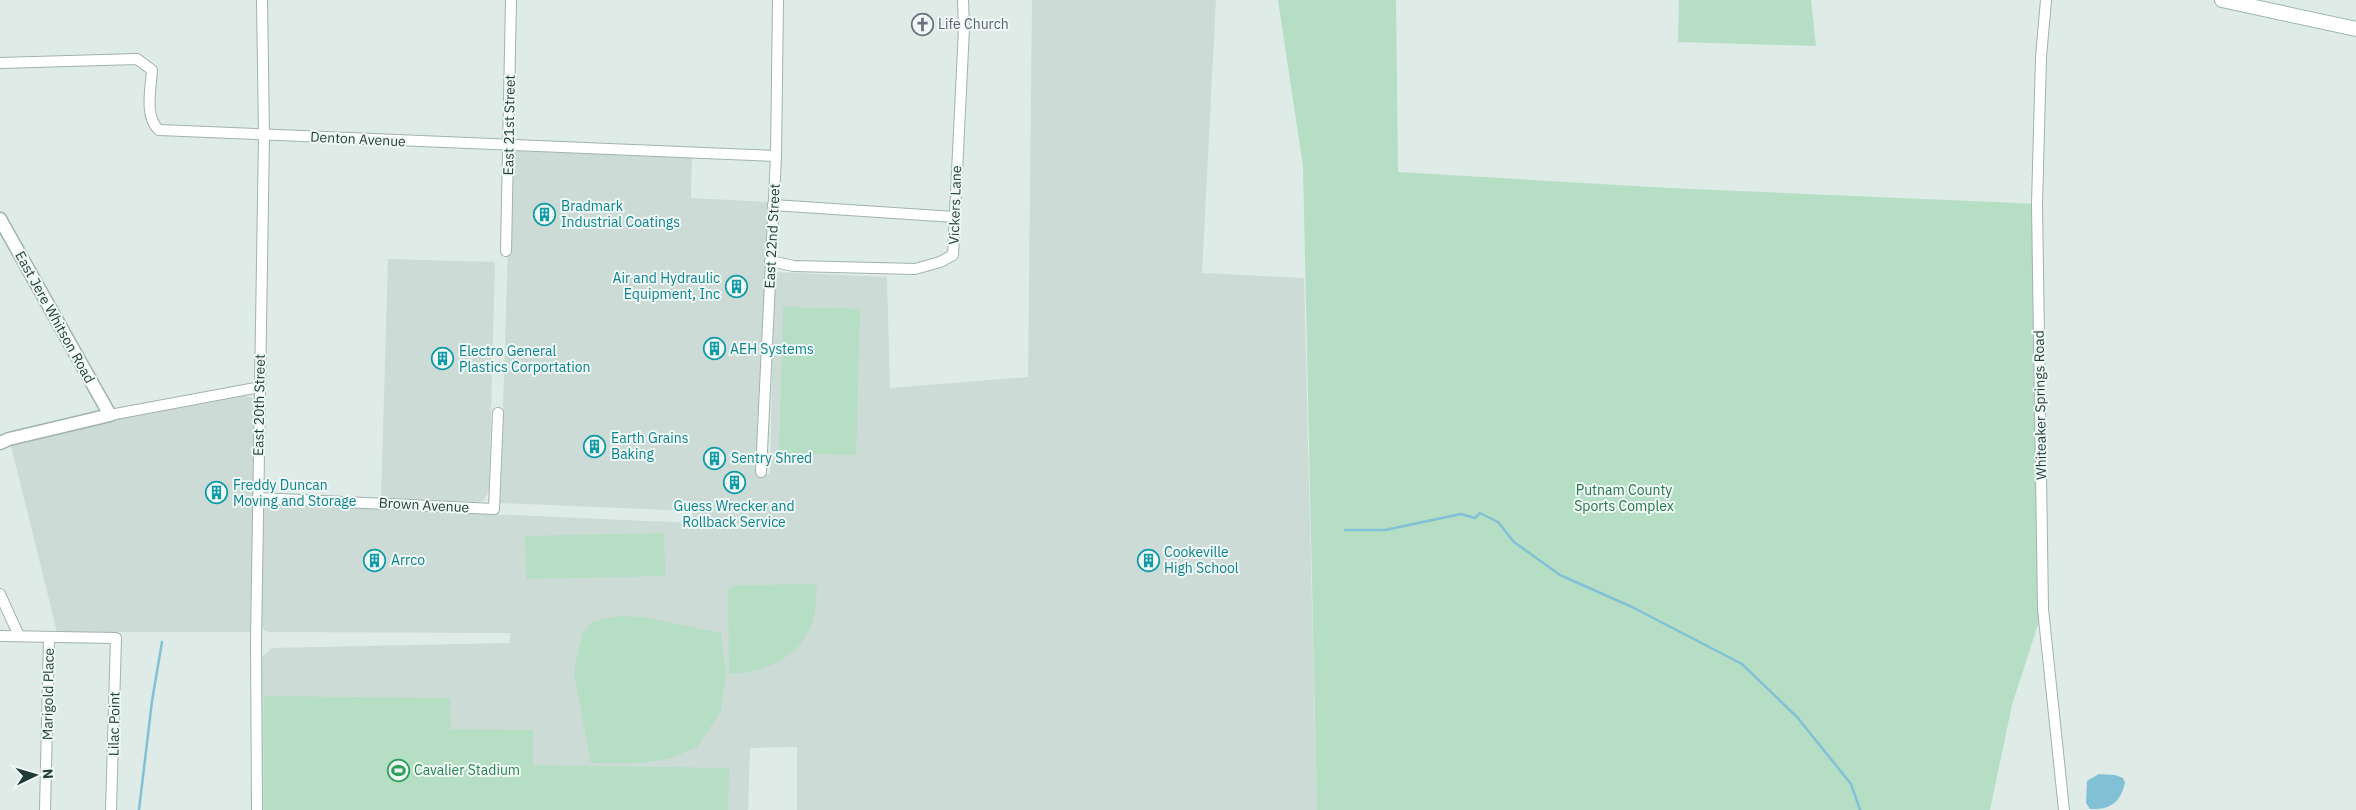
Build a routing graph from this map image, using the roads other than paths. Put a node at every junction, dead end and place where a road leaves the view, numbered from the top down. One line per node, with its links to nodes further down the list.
1 (262, 0): 9 (street, East 20th Street)
2 (510, 0): 10 (street, East 21st Street)
3 (778, 0): 11 (street, East 22nd Street)
4 (963, 0): 13 (street, Vickers Lane)
5 (2046, 0): 30 (street, Whiteaker Springs Road)
6 (2222, 0): 7 (main road)
7 (2356, 29)
8 (0, 63): 9 (street, Denton Avenue)
9 (264, 135): 10 (street, Denton Avenue); 17 (street, East 20th Street)
10 (508, 147): 11 (street, Denton Avenue); 15 (street, East 21st Street)
11 (776, 156): 12 (street, East 22nd Street)
12 (773, 204): 13 (street); 16 (street, East 22nd Street)
13 (954, 217): 16 (street, Vickers Lane)
14 (0, 219): 19 (street, East Jere Whitson Road)
15 (506, 251)
16 (770, 261): 21 (street, East 22nd Street)
17 (260, 387): 19 (street); 22 (street, East 20th Street)
18 (498, 414): 22 (street, Brown Avenue)
19 (110, 415): 20 (street)
20 (0, 443)
21 (761, 472)
22 (258, 498): 29 (street, East 20th Street)
23 (0, 594): 25 (street)
24 (0, 636): 25 (street)
25 (19, 636): 26 (street)
26 (49, 638): 27 (street, Marigold Place); 28 (street, Lilac Point)
27 (45, 810)
28 (111, 810)
29 (258, 810)
30 (2064, 810)

